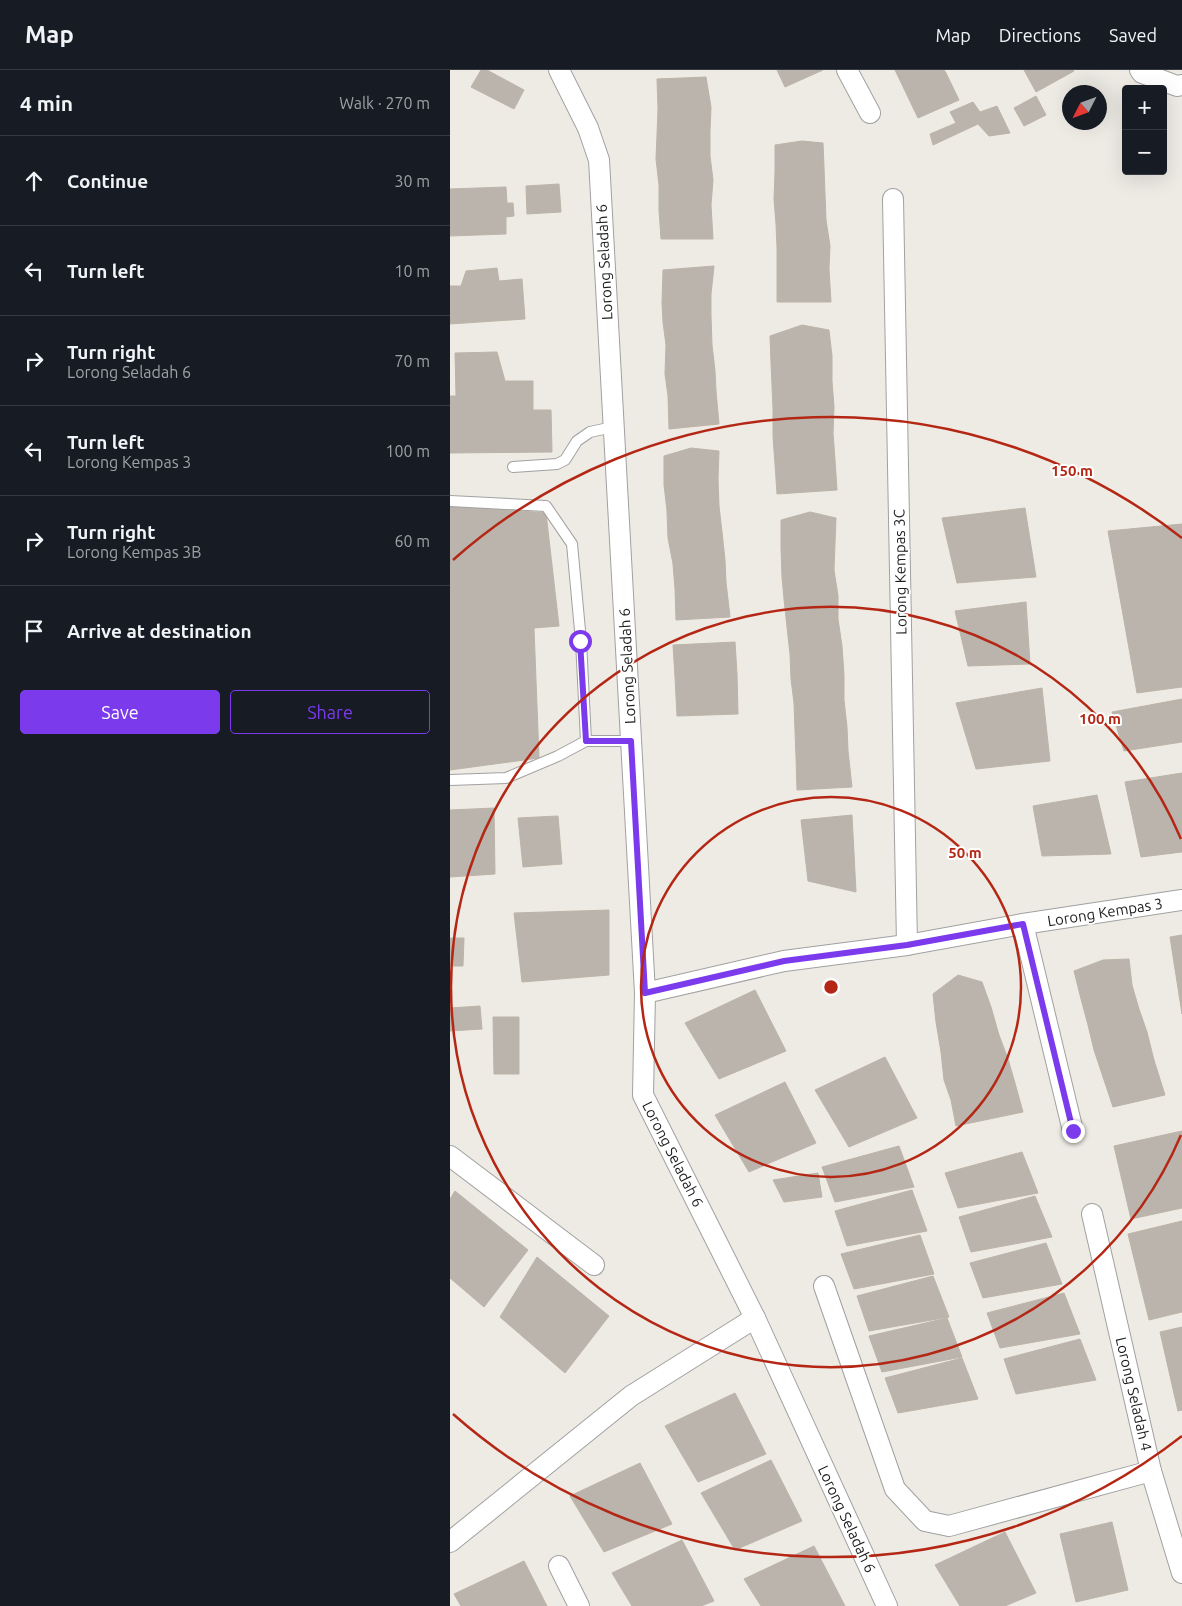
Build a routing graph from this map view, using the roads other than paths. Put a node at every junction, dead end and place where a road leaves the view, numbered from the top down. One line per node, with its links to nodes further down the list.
1 (558, 70): 7 (street, Lorong Seladah 6)
2 (847, 70): 5 (street)
3 (1140, 70): 4 (street)
4 (1182, 85)
5 (870, 113)
6 (893, 198): 15 (street, Lorong Kempas 3C)
7 (614, 427): 8 (lane); 11 (street, Lorong Seladah 6)
8 (513, 467)
9 (450, 501): 10 (lane)
10 (586, 741): 11 (lane); 12 (lane)
11 (631, 741): 16 (street, Lorong Seladah 6)
12 (450, 780)
13 (1182, 900): 14 (street, Lorong Kempas 3)
14 (1023, 924): 15 (street, Lorong Kempas 3); 17 (street)
15 (907, 945): 16 (street, Lorong Kempas 3)
16 (645, 993): 22 (street, Lorong Seladah 6)
17 (1073, 1131)
18 (450, 1156): 20 (street)
19 (1092, 1214): 23 (street, Lorong Seladah 4)
20 (594, 1265)
21 (824, 1286): 23 (street)
22 (755, 1318): 24 (street); 28 (street, Lorong Seladah 6)
23 (1151, 1471): 26 (street, Lorong Seladah 4)
24 (450, 1542)
25 (559, 1566): 27 (street)
26 (1182, 1573)
27 (579, 1606)
28 (887, 1606)

